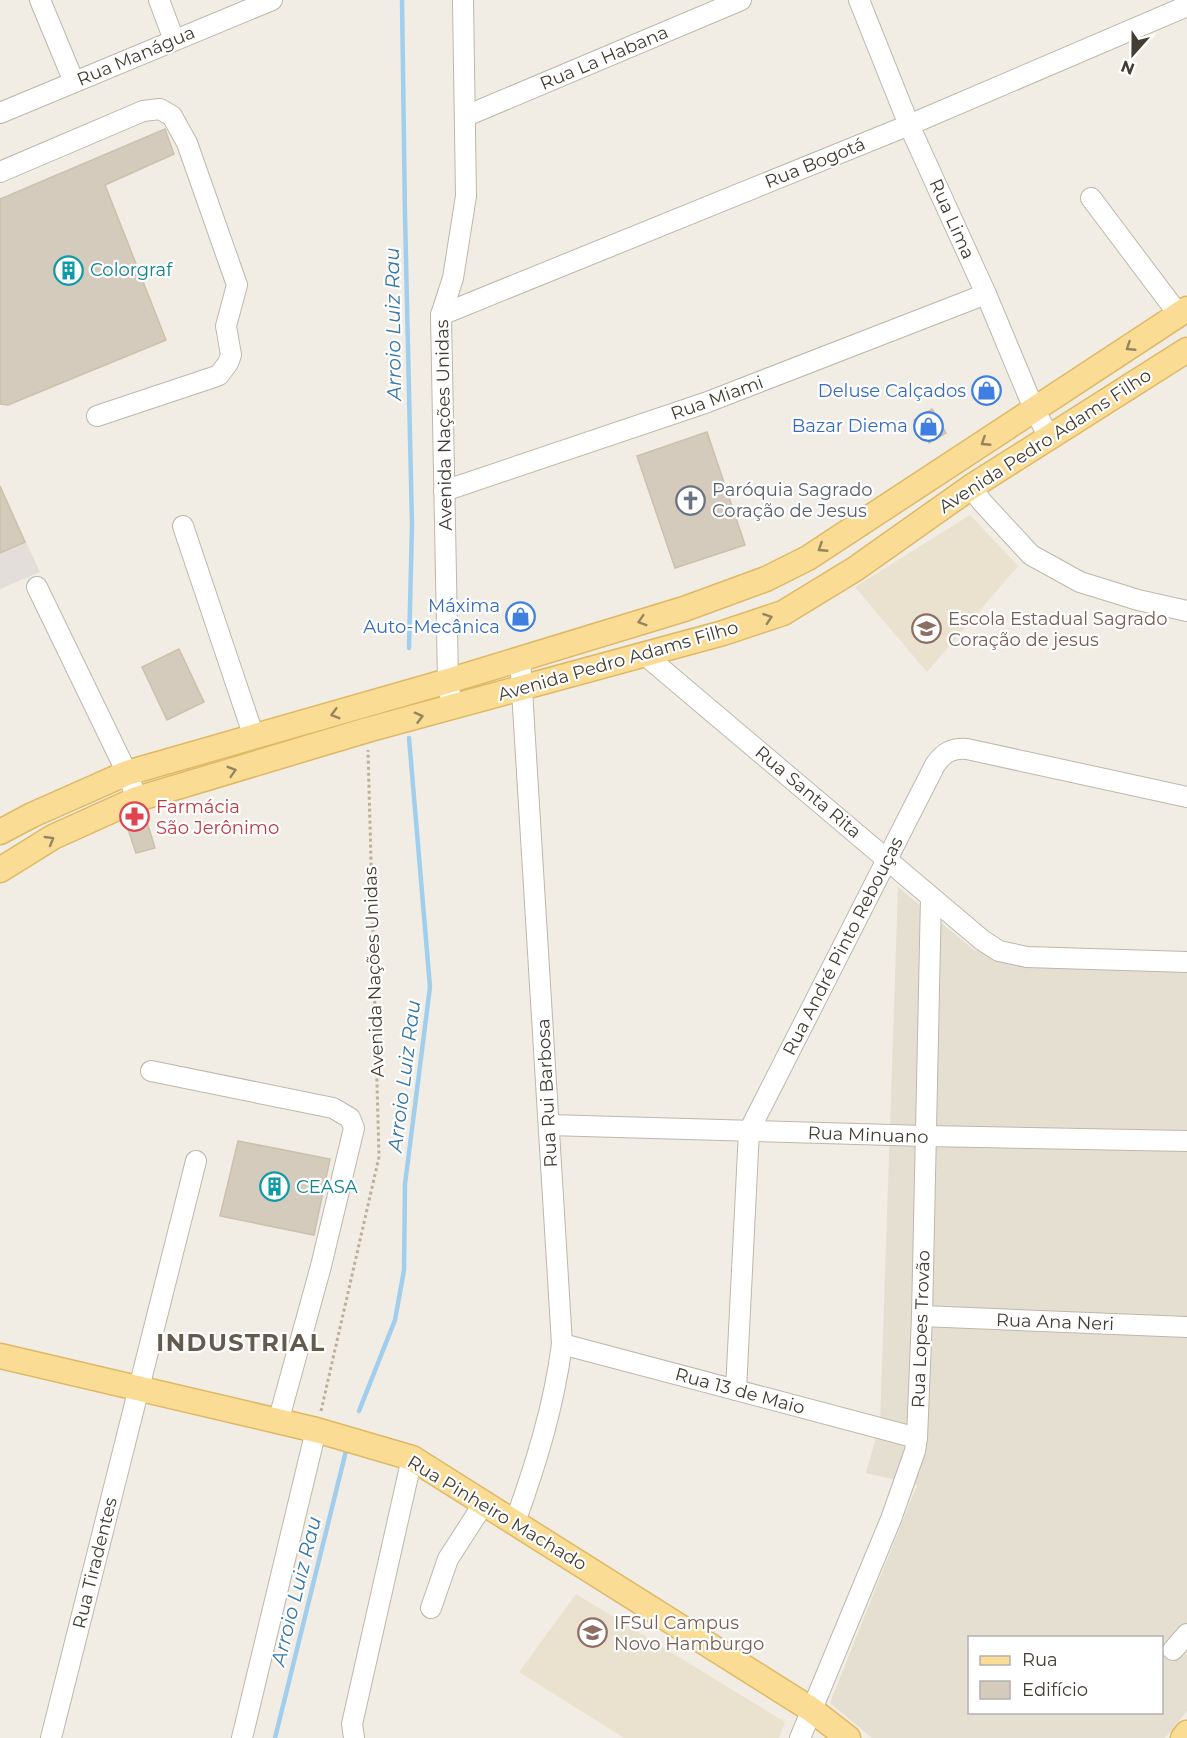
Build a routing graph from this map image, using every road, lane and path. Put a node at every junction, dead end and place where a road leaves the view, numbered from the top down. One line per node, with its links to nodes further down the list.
1 (40, 0): 9 (street)
2 (159, 0): 8 (street)
3 (272, 0): 8 (street, Rua Manágua)
4 (463, 0): 11 (street, Avenida Nações Unidas)
5 (741, 0): 11 (street, Rua La Habana)
6 (859, 0): 12 (street, Rua Lima)
7 (1187, 6): 12 (street, Rua Bogotá)
8 (174, 40): 9 (street, Rua Manágua)
9 (74, 82): 10 (street, Rua Manágua)
10 (0, 112)
11 (466, 116): 16 (street, Avenida Nações Unidas)
12 (909, 125): 15 (street, Rua Lima); 16 (street, Rua Bogotá)
13 (0, 172): 20 (street)
14 (1091, 198): 17 (street)
15 (986, 294): 19 (street, Rua Lima); 23 (street, Rua Miami)
16 (441, 315): 23 (street, Avenida Nações Unidas)
17 (1184, 318): 19 (main road, Avenida Pedro Adams Filho, one-way to 19)
18 (1187, 350): 21 (main road, Avenida Pedro Adams Filho)
19 (1034, 409): 21 (street, Rua Lima); 28 (main road, Avenida Pedro Adams Filho, one-way to 28)
20 (97, 416)
21 (1049, 437): 22 (main road, Avenida Pedro Adams Filho)
22 (971, 487): 26 (street); 27 (main road, Avenida Pedro Adams Filho, one-way to 22)
23 (444, 491): 29 (street, Avenida Nações Unidas)
24 (183, 526): 34 (street)
25 (37, 587): 36 (street)
26 (1187, 611)
27 (645, 655): 30 (main road, Avenida Pedro Adams Filho); 40 (street, Rua Santa Rita)
28 (520, 658): 29 (main road, Avenida Pedro Adams Filho); 30 (street, Rua Rui Barbosa)
29 (448, 681): 31 (street, Avenida Nações Unidas); 32 (main road, Avenida Pedro Adams Filho, one-way to 32)
30 (522, 687): 31 (main road, Avenida Pedro Adams Filho); 45 (street, Rua Rui Barbosa)
31 (452, 708): 33 (main road, Avenida Pedro Adams Filho, one-way to 31)
32 (302, 723): 34 (main road, Avenida Pedro Adams Filho); 35 (main road)
33 (367, 730): 35 (main road, Avenida Pedro Adams Filho); 57 (path, Avenida Nações Unidas)
34 (254, 737): 36 (main road, Avenida Pedro Adams Filho)
35 (309, 748): 38 (main road, Avenida Pedro Adams Filho, one-way to 35)
36 (126, 773): 38 (street); 39 (main road, Avenida Pedro Adams Filho)
37 (1187, 797): 40 (street, Rua André Pinto Rebouças)
38 (137, 799): 41 (main road, Avenida Pedro Adams Filho, one-way to 38)
39 (0, 832)
40 (887, 859): 42 (street, Rua Santa Rita); 46 (street, Rua André Pinto Rebouças)
41 (0, 870)
42 (931, 897): 43 (street, Rua Santa Rita); 47 (street, Rua Lopes Trovão)
43 (1187, 962)
44 (151, 1071): 56 (street)
45 (549, 1125): 46 (street, Rua Minuano); 52 (street, Rua Rui Barbosa)
46 (749, 1131): 47 (street, Rua Minuano); 55 (street, Rua André Pinto Rebouças)
47 (926, 1136): 48 (street, Rua Minuano); 50 (street, Rua Lopes Trovão)
48 (1187, 1141)
49 (196, 1161): 54 (street, Rua Tiradentes)
50 (922, 1316): 51 (street, Rua Ana Neri); 58 (street, Rua Lopes Trovão)
51 (1187, 1327)
52 (562, 1344): 55 (street, Rua 13 de Maio); 61 (street, Rua Rui Barbosa)
53 (0, 1356): 54 (main road, Rua Pinheiro Machado)
54 (139, 1389): 56 (main road, Rua Pinheiro Machado); 67 (street, Rua Tiradentes)
55 (736, 1390): 58 (street, Rua 13 de Maio)
56 (278, 1422): 57 (main road, Rua Pinheiro Machado)
57 (316, 1430): 59 (main road, Rua Pinheiro Machado); 68 (street)
58 (917, 1438): 65 (street, Rua Lopes Trovão)
59 (412, 1458): 60 (main road, Rua Pinheiro Machado); 69 (street)
60 (484, 1503): 61 (main road, Rua Pinheiro Machado); 62 (street)
61 (515, 1522): 65 (main road, Rua Pinheiro Machado)
62 (431, 1608)
63 (1187, 1634): 64 (street)
64 (1173, 1650)
65 (812, 1710): 70 (street, Rua Lopes Trovão); 71 (main road, Rua Pinheiro Machado)
66 (1187, 1733): 72 (main road)
67 (51, 1738)
68 (243, 1738)
69 (354, 1738)
70 (800, 1738)
71 (848, 1738)
72 (1183, 1738)

